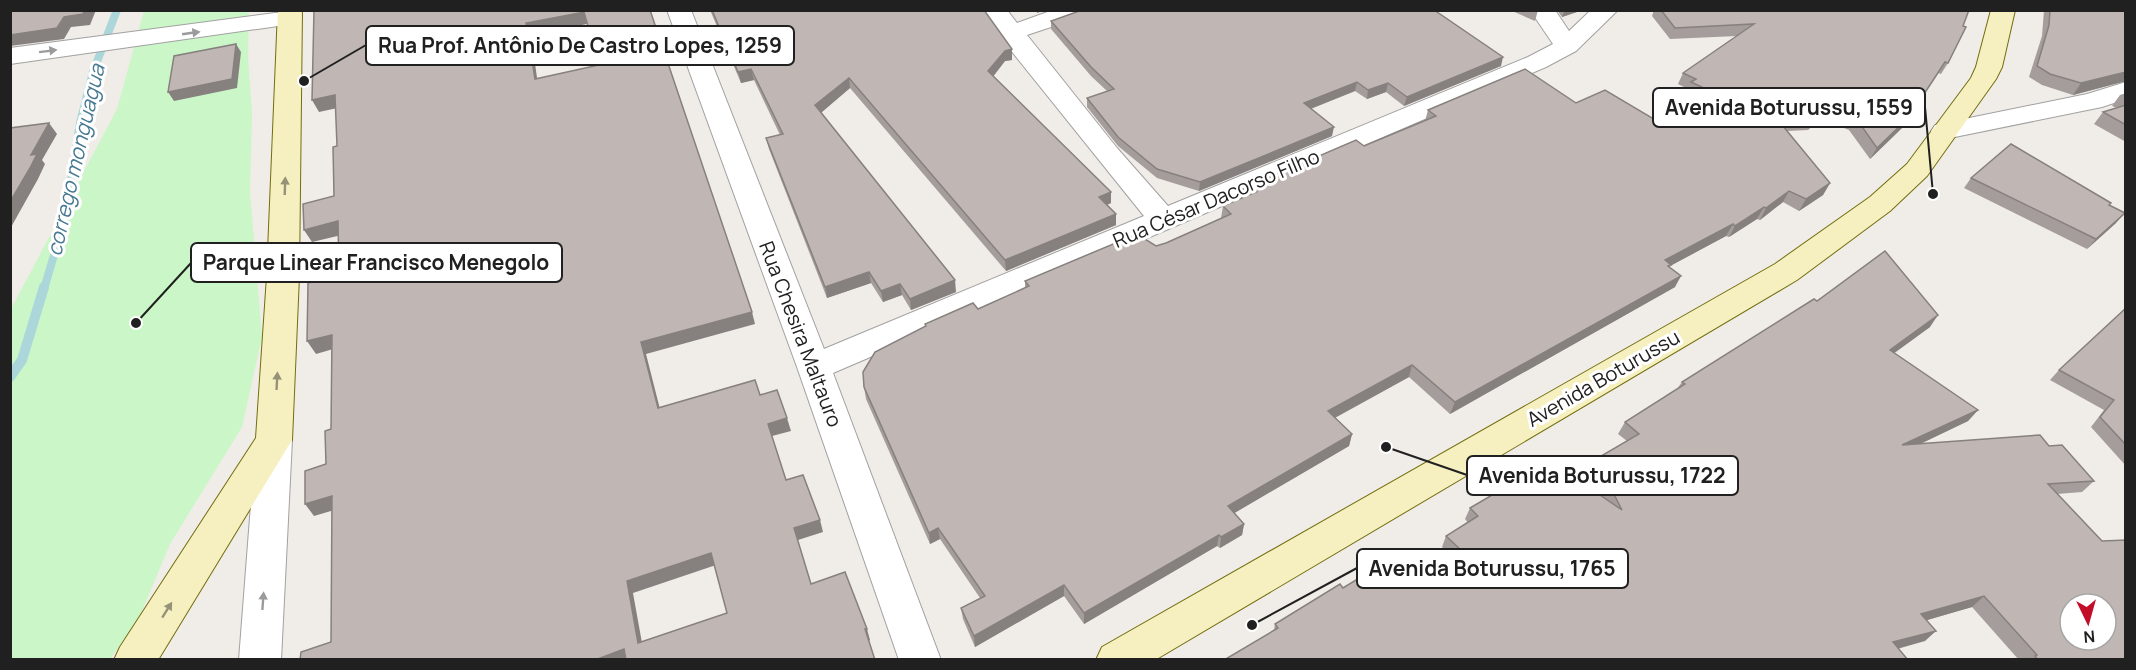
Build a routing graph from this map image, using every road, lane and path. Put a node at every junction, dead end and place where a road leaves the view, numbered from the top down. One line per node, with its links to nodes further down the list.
1 (678, 10): 14 (street, Rua Chesira Maltauro)
2 (994, 10): 8 (street)
3 (1078, 10): 8 (street)
4 (1542, 10): 9 (street)
5 (1606, 10): 9 (street, Rua César Dacorso Filho)
6 (2002, 10): 12 (main road, Avenida Boturussu)
7 (290, 14): 10 (street, one-way to 7); 15 (main road, one-way to 7)
8 (1011, 33): 13 (street)
9 (1567, 46): 13 (street, Rua César Dacorso Filho)
10 (10, 56)
11 (2126, 90): 12 (street)
12 (1945, 131): 19 (main road, Avenida Boturussu)
13 (1164, 220): 14 (street, Rua César Dacorso Filho)
14 (814, 367): 18 (street, Rua Chesira Maltauro)
15 (274, 440): 16 (main road, one-way to 15); 17 (street, one-way to 15)
16 (135, 660)
17 (260, 660)
18 (920, 660)
19 (1117, 660)

